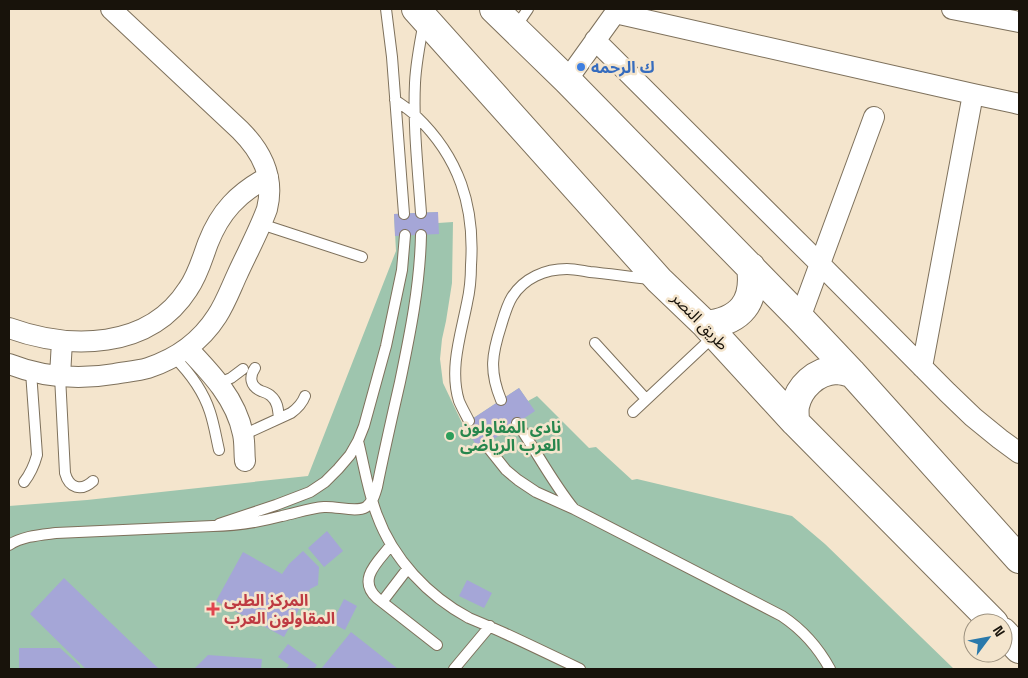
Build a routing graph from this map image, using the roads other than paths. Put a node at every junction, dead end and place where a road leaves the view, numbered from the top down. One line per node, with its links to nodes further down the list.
1 (111, 9): 16 (street)
2 (386, 9): 12 (lane)
3 (494, 9): 7 (highway)
4 (952, 9): 8 (street)
5 (616, 11): 9 (street); 11 (street)
6 (420, 14): 14 (lane); 27 (highway, طريق النصر)
7 (521, 19): 10 (highway)
8 (1019, 22)
9 (595, 40): 10 (street); 23 (street)
10 (567, 80): 24 (highway)
11 (973, 94): 13 (street); 35 (street)
12 (395, 100): 14 (lane); 18 (lane)
13 (1019, 104)
14 (415, 115): 17 (lane); 47 (lane)
15 (874, 117): 23 (street)
16 (268, 177): 19 (street); 31 (street)
17 (421, 213)
18 (404, 214)
19 (261, 224): 22 (lane); 33 (street)
20 (421, 235): 26 (lane)
21 (405, 236): 25 (lane)
22 (362, 257)
23 (820, 264): 28 (street); 35 (street)
24 (751, 267): 28 (highway); 30 (highway)
25 (402, 270): 26 (lane); 51 (lane)
26 (419, 273): 58 (lane)
27 (659, 280): 30 (highway, طريق النصر); 44 (lane)
28 (800, 318): 39 (highway)
29 (9, 328): 31 (street)
30 (710, 330): 43 (lane); 48 (highway, طريق النصر)
31 (62, 341): 40 (street)
32 (594, 343): 43 (lane)
33 (181, 353): 40 (street); 41 (street); 53 (lane)
34 (9, 364): 38 (street)
35 (922, 367): 54 (street)
36 (255, 368): 46 (lane)
37 (243, 369): 41 (lane)
38 (31, 372): 40 (street); 57 (lane)
39 (852, 373): 48 (highway); 63 (highway)
40 (60, 376): 56 (lane)
41 (219, 383): 50 (street)
42 (305, 396): 46 (lane)
43 (646, 399): 45 (lane)
44 (501, 400)
45 (633, 412)
46 (279, 418): 50 (lane)
47 (469, 421)
48 (795, 422): 66 (highway, طريق النصر)
49 (517, 423): 59 (lane)
50 (243, 435): 55 (street)
51 (358, 441): 58 (lane); 60 (lane)
52 (486, 445): 59 (lane)
53 (219, 450)
54 (1019, 453)
55 (245, 461)
56 (93, 481)
57 (24, 482)
58 (372, 500): 60 (lane); 62 (lane)
59 (574, 510): 71 (lane)
60 (213, 526): 61 (lane)
61 (9, 545)
62 (391, 546): 64 (lane); 65 (lane)
63 (1019, 559)
64 (408, 568): 65 (lane); 67 (lane)
65 (382, 602): 68 (lane)
66 (984, 613)
67 (490, 626): 69 (lane); 70 (lane)
68 (437, 645)
69 (454, 669)
70 (580, 669)
71 (830, 669)

